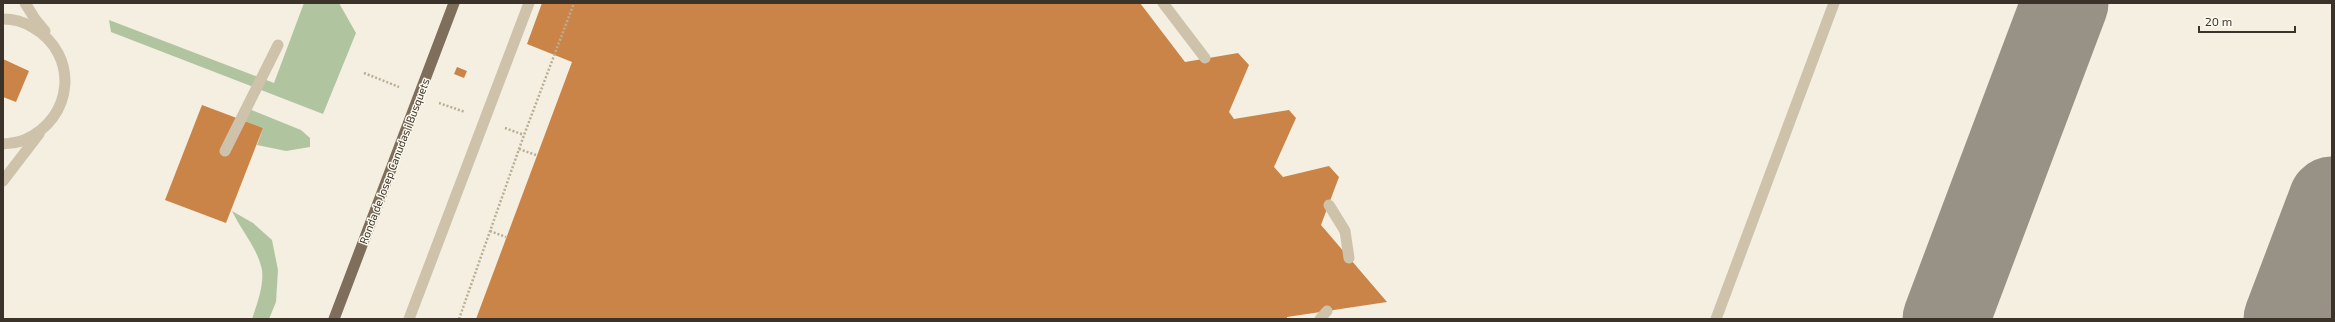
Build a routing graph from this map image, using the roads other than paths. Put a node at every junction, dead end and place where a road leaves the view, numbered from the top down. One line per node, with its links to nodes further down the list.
1 (26, 3): 8 (lane)
2 (454, 3): 16 (main road, Ronda de Josep Canudas i Busquets)
3 (529, 3): 17 (lane)
4 (1163, 3): 9 (lane)
5 (1834, 3): 18 (lane)
6 (3, 19): 8 (lane)
7 (278, 46): 12 (lane)
8 (55, 47): 10 (lane)
9 (1205, 58)
10 (41, 130): 11 (lane); 13 (lane)
11 (3, 144)
12 (225, 151)
13 (3, 181)
14 (1329, 205): 15 (lane)
15 (1349, 258)
16 (334, 319)
17 (409, 319)
18 (1716, 319)

